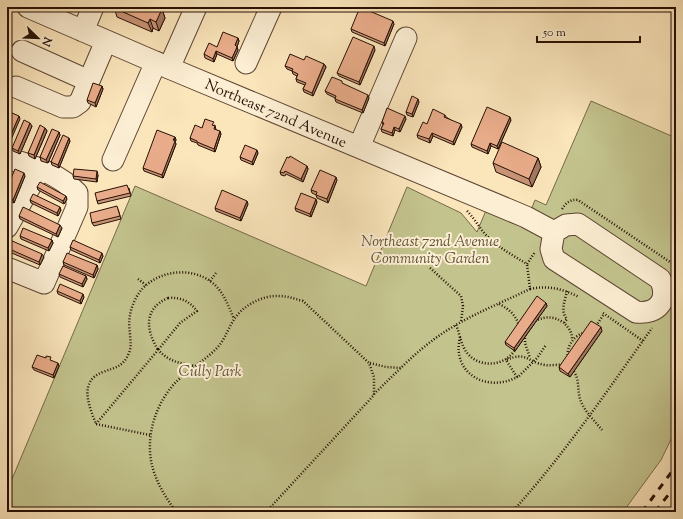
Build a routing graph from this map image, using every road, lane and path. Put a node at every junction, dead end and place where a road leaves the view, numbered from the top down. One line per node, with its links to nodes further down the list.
1 (28, 7): 5 (street, Northeast 72nd Avenue)
2 (93, 7): 5 (street)
3 (196, 7): 10 (street)
4 (271, 7): 9 (street)
5 (83, 31): 7 (street, Northeast 72nd Avenue)
6 (406, 38): 13 (street)
7 (106, 41): 10 (street, Northeast 72nd Avenue); 11 (street)
8 (22, 51): 11 (street)
9 (246, 63)
10 (162, 65): 13 (street, Northeast 72nd Avenue); 15 (street)
11 (89, 80): 12 (street)
12 (16, 87)
13 (359, 147): 18 (street, Northeast 72nd Avenue)
14 (7, 158): 16 (street)
15 (113, 160)
16 (40, 169): 17 (street); 20 (street)
17 (7, 227)
18 (554, 232): 26 (street); 26 (street)
19 (527, 264): 27 (path)
20 (7, 268)
21 (430, 268): 33 (path)
22 (216, 273): 24 (path)
23 (138, 279): 25 (path)
24 (210, 281): 25 (path); 32 (path)
25 (146, 285): 57 (path)
26 (596, 287): 28 (path)
27 (530, 289): 28 (path); 29 (path)
28 (567, 291): 34 (path)
29 (499, 303): 33 (path); 39 (path)
30 (598, 310): 31 (path)
31 (604, 314): 38 (path); 44 (path)
32 (234, 319): 50 (path); 51 (path)
33 (461, 322): 37 (path)
34 (564, 323): 36 (path); 43 (path)
35 (656, 323): 44 (path)
36 (532, 324)
37 (456, 325): 42 (path); 52 (path)
38 (595, 327)
39 (519, 329)
40 (527, 331): 48 (path)
41 (591, 333): 43 (path)
42 (460, 334): 49 (path); 54 (path)
43 (572, 339): 53 (path)
44 (643, 341): 56 (path)
45 (518, 343): 49 (path)
46 (546, 345): 54 (path, bridge)
47 (158, 350): 47 (path); 51 (path); 57 (path)
48 (530, 358): 49 (path); 53 (path)
49 (506, 360): 54 (path)
50 (369, 363): 52 (path); 55 (path)
51 (195, 366): 59 (path)
52 (401, 368): 55 (path)
53 (572, 370): 56 (path)
54 (518, 377)
55 (374, 394): 61 (path)
56 (590, 415): 58 (path); 62 (path)
57 (96, 424): 59 (path)
58 (602, 430)
59 (150, 435): 60 (path)
60 (176, 512)
61 (266, 512)
62 (512, 512)

